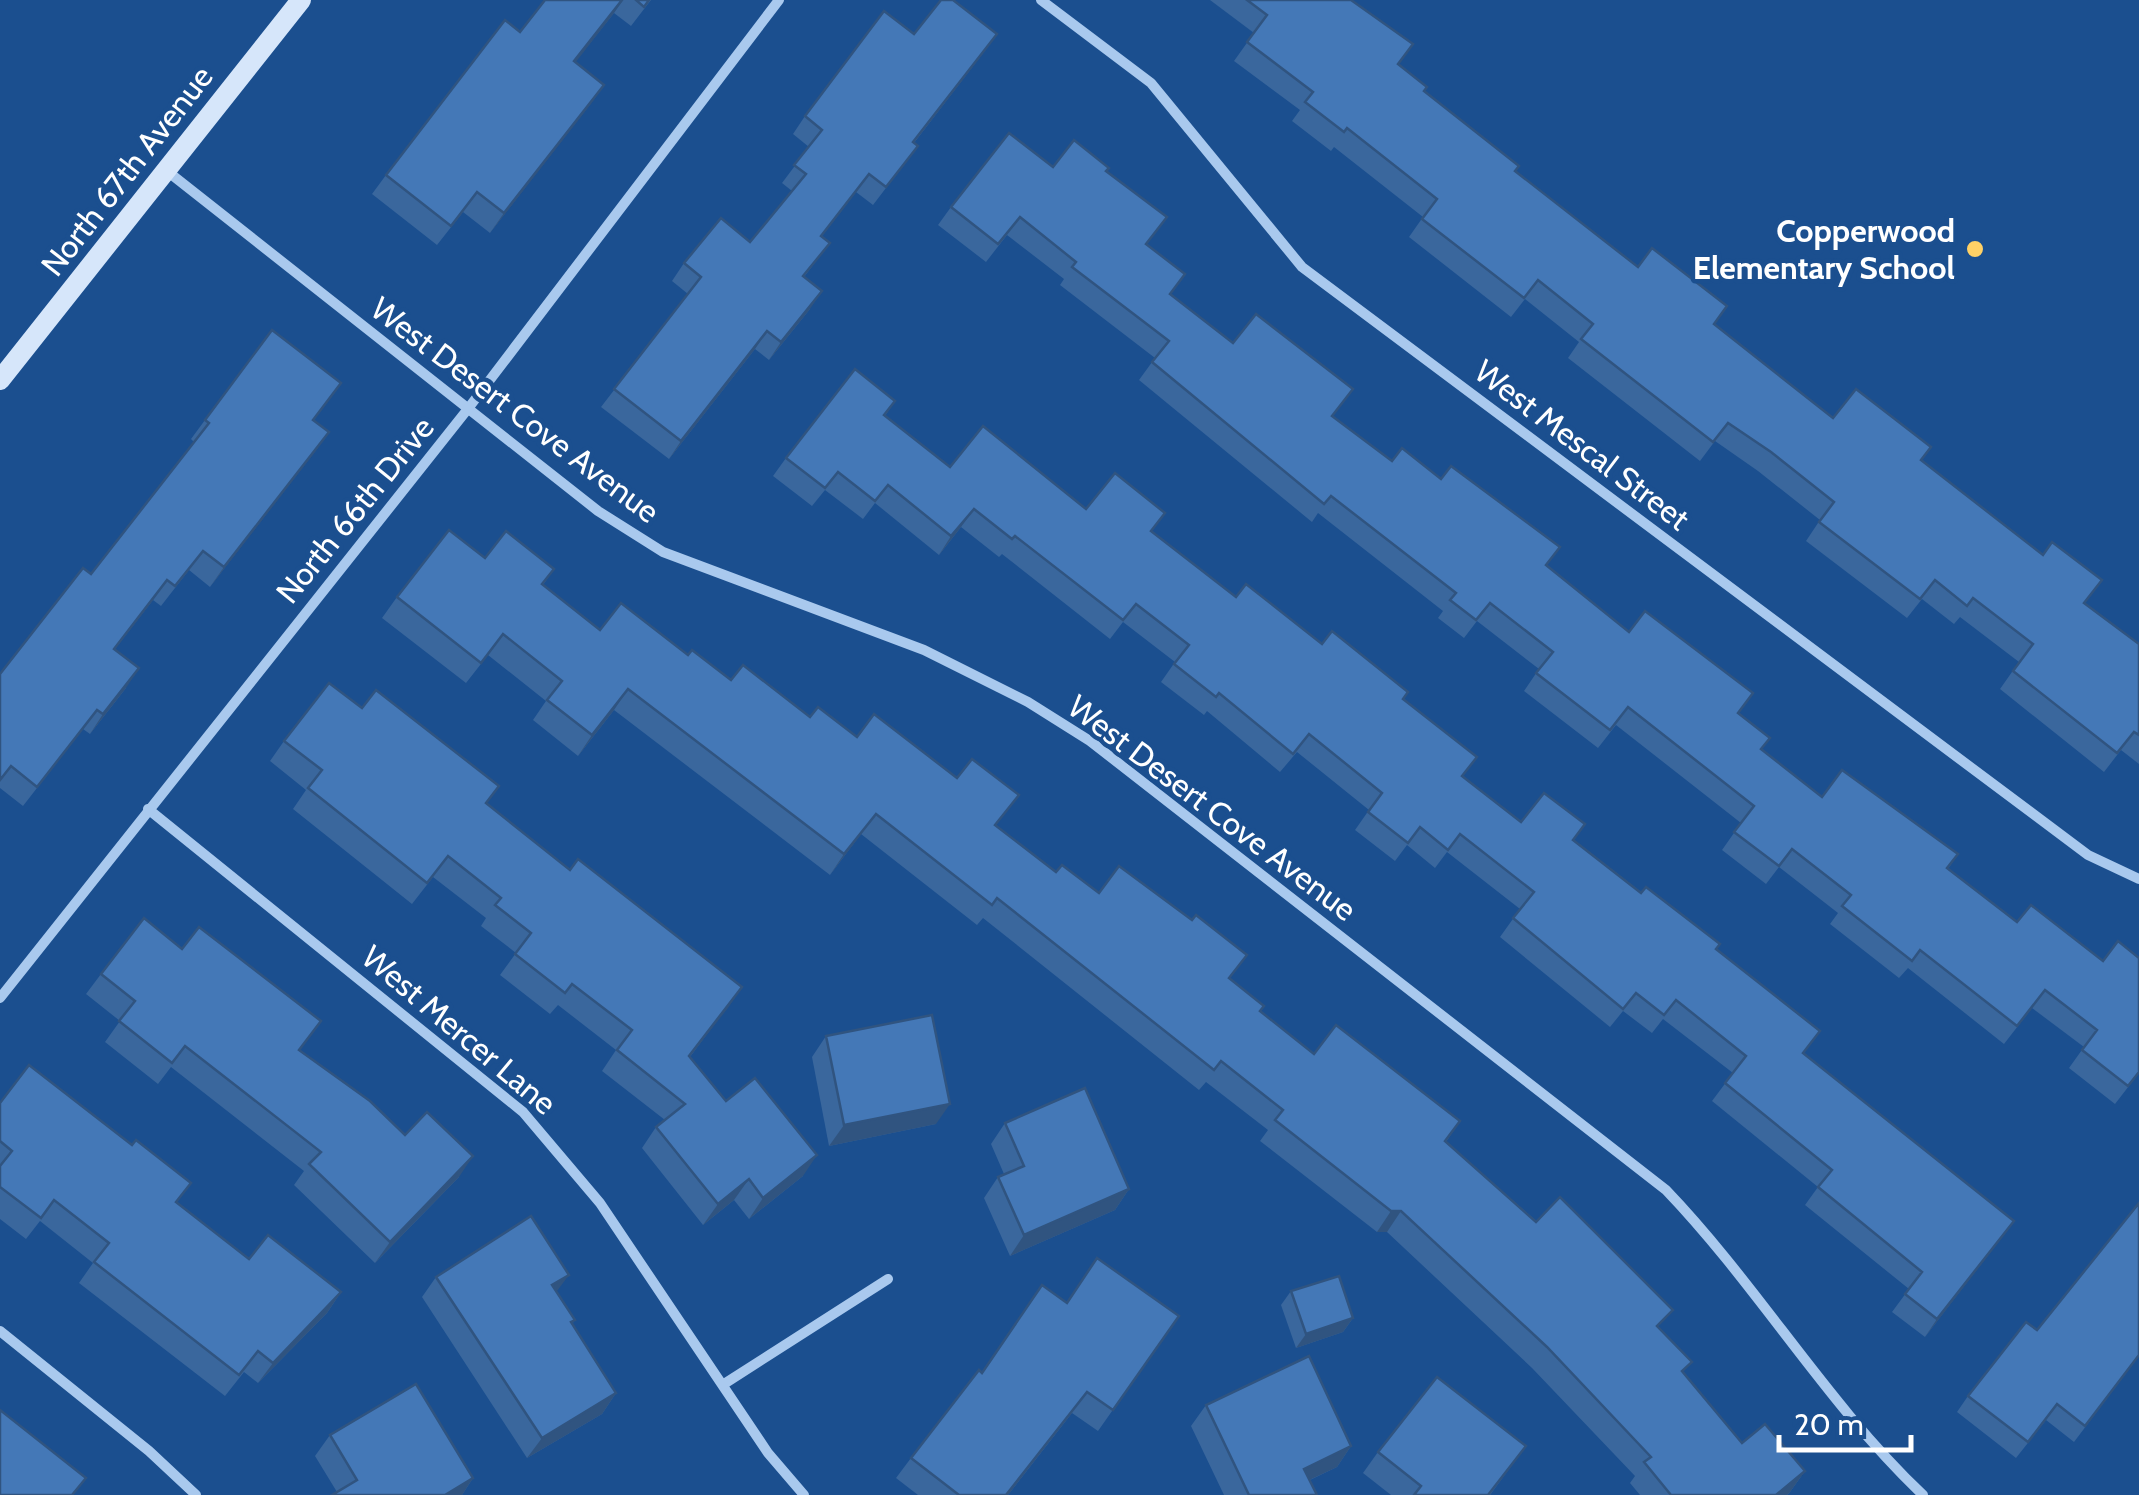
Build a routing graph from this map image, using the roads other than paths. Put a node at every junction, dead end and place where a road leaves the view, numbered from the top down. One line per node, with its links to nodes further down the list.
1 (302, 0): 4 (main road, North 67th Avenue)
2 (779, 0): 6 (street, North 66th Drive)
3 (1041, 0): 8 (street, West Mescal Street)
4 (166, 171): 5 (main road, North 67th Avenue); 6 (street, West Desert Cove Avenue)
5 (0, 380)
6 (467, 410): 7 (street, North 66th Drive); 15 (street, West Desert Cove Avenue)
7 (148, 810): 9 (street, North 66th Drive); 12 (street, West Mercer Lane)
8 (2139, 879)
9 (0, 998)
10 (888, 1278): 12 (street)
11 (0, 1331): 13 (street)
12 (724, 1384): 14 (street, West Mercer Lane)
13 (196, 1495)
14 (804, 1495)
15 (1923, 1495)

